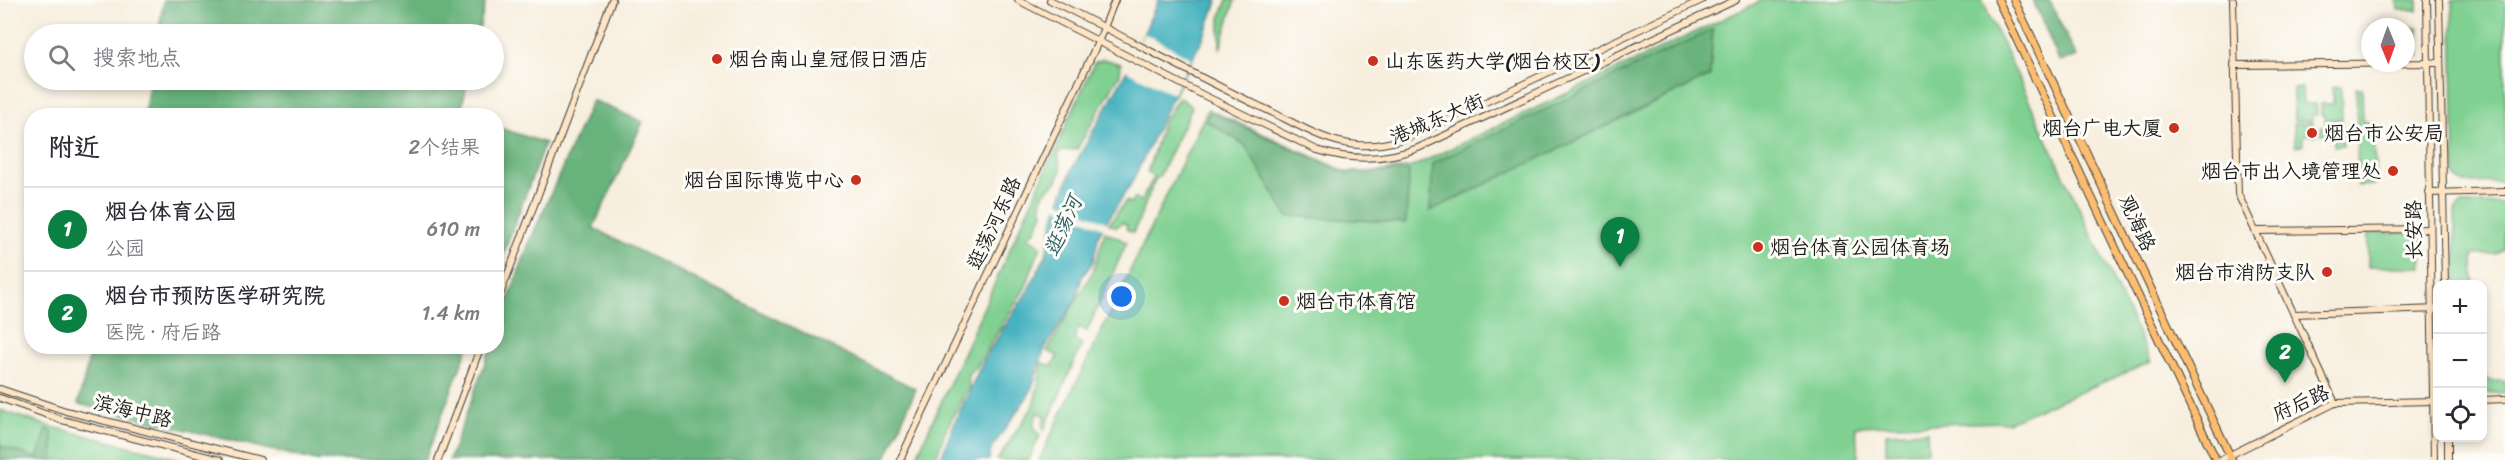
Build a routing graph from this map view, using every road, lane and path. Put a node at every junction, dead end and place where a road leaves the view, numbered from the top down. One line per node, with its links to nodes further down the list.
1 (612, 0): 24 (street)
2 (1018, 0): 13 (street, 港城东大街)
3 (1050, 0): 12 (street, 港城东大街)
4 (1115, 0): 12 (street, 逛荡河东路)
5 (1702, 0): 12 (street, 港城东大街)
6 (1736, 0): 13 (street, 港城东大街)
7 (1998, 0): 43 (main road, 观海路)
8 (2014, 0): 38 (main road, 观海路)
9 (2233, 0): 16 (street)
10 (2427, 0): 14 (street, 长安路)
11 (2439, 0): 15 (street)
12 (1105, 27): 13 (street, 逛荡河东路)
13 (1099, 40): 42 (street, 逛荡河东路)
14 (2427, 63): 15 (street); 16 (street); 18 (street, 长安路)
15 (2440, 63): 19 (street)
16 (2234, 65): 21 (street)
17 (2505, 191): 19 (street)
18 (2429, 193): 19 (street); 20 (street, 长安路)
19 (2443, 193): 23 (street)
20 (2430, 229): 21 (street); 22 (street, 长安路)
21 (2256, 231): 26 (street)
22 (2433, 280)
23 (2445, 280)
24 (504, 284)
25 (2433, 310): 26 (street)
26 (2294, 314): 35 (street)
27 (2435, 334): 29 (street, 长安路)
28 (478, 354): 41 (street)
29 (2435, 388)
30 (0, 389): 40 (street, 滨海中路)
31 (0, 398): 39 (street, 滨海中路)
32 (2505, 399): 33 (street)
33 (2487, 400)
34 (2433, 401): 35 (street, 府后路)
35 (2335, 403): 38 (street, 府后路)
36 (2434, 442): 45 (street, 长安路)
37 (2448, 442): 46 (street)
38 (2231, 458): 44 (street, 府后路)
39 (220, 460)
40 (260, 460)
41 (438, 460)
42 (900, 460)
43 (2216, 460)
44 (2220, 460)
45 (2434, 460)
46 (2448, 460)

